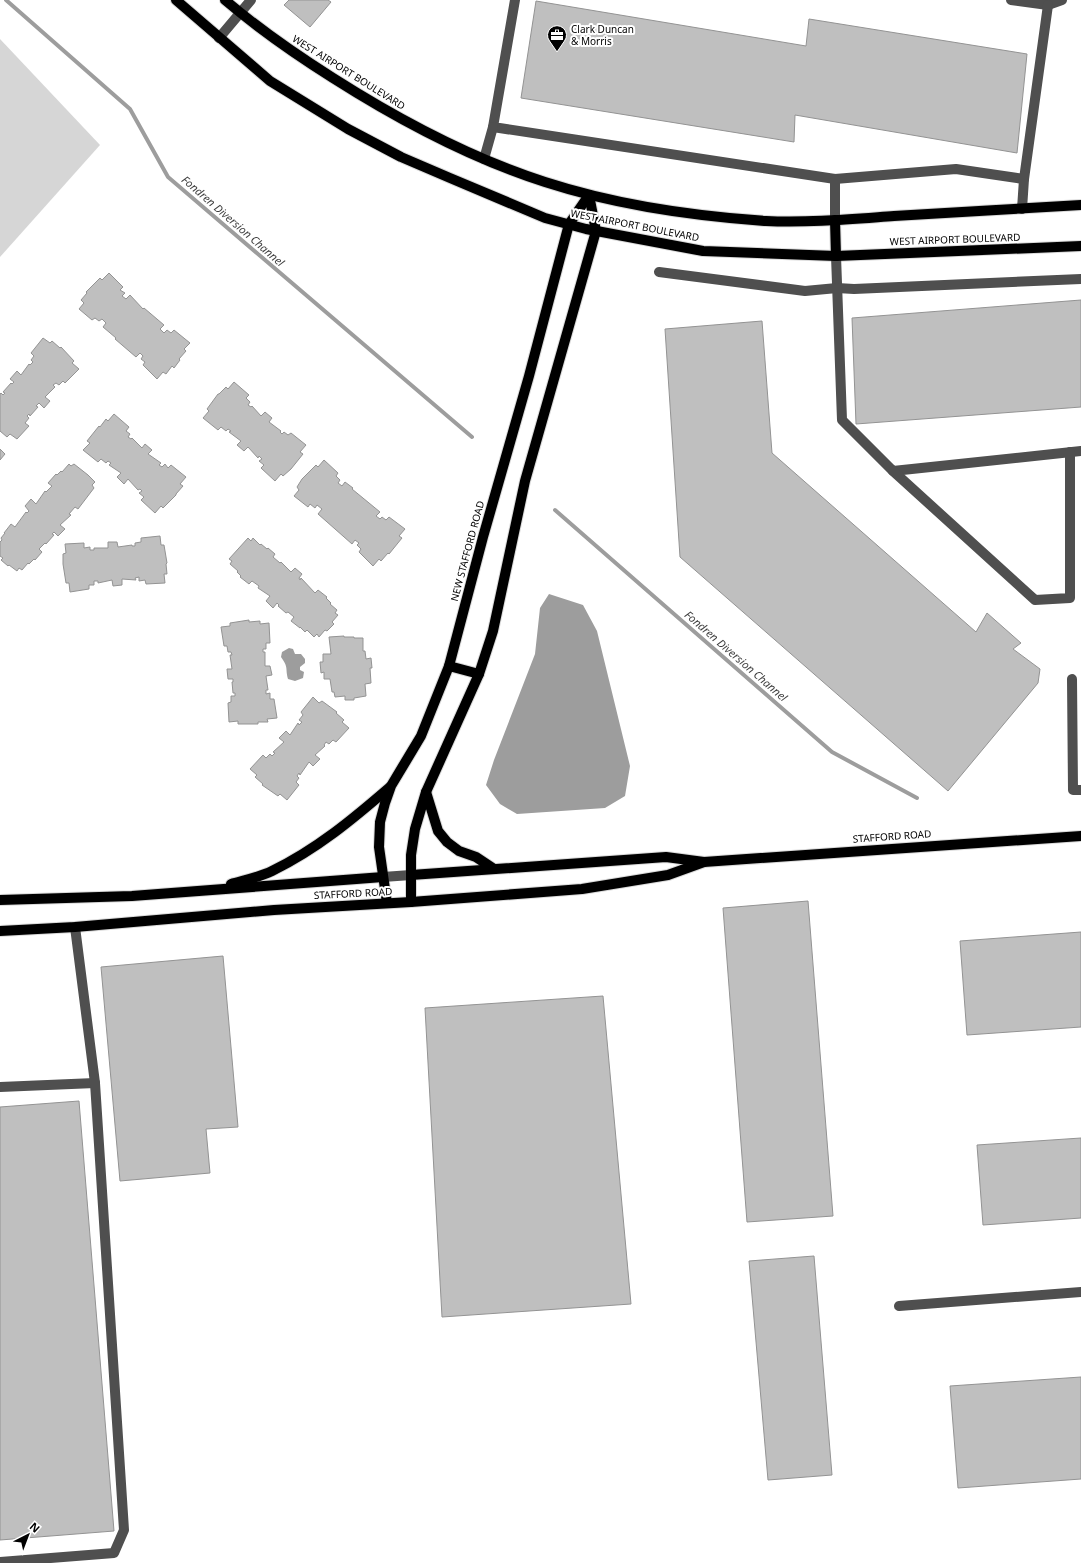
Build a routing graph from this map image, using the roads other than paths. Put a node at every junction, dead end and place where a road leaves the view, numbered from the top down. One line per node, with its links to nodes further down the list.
1 (176, 0): 9 (main road, WEST AIRPORT BOULEVARD)
2 (225, 0): 8 (main road, WEST AIRPORT BOULEVARD)
3 (251, 0): 8 (street)
4 (515, 0): 10 (street)
5 (1011, 0): 7 (street)
6 (1062, 0): 7 (street)
7 (1048, 6): 13 (street)
8 (240, 13): 9 (street); 11 (main road, WEST AIRPORT BOULEVARD)
9 (219, 38): 18 (main road, WEST AIRPORT BOULEVARD)
10 (493, 127): 11 (street); 12 (street)
11 (484, 159): 14 (main road, WEST AIRPORT BOULEVARD)
12 (835, 179): 13 (street); 17 (street)
13 (1024, 179): 16 (street)
14 (589, 195): 17 (main road, WEST AIRPORT BOULEVARD); 18 (main road, NEW STAFFORD ROAD); 19 (main road)
15 (1081, 205): 16 (main road, WEST AIRPORT BOULEVARD)
16 (1022, 208): 17 (main road, WEST AIRPORT BOULEVARD)
17 (835, 220): 21 (main road)
18 (569, 224): 19 (main road, WEST AIRPORT BOULEVARD); 28 (main road, NEW STAFFORD ROAD)
19 (596, 231): 21 (main road, WEST AIRPORT BOULEVARD); 29 (main road)
20 (1081, 246): 21 (main road, WEST AIRPORT BOULEVARD)
21 (836, 256): 24 (street)
22 (659, 272): 24 (street)
23 (1081, 279): 24 (street)
24 (837, 288): 27 (street)
25 (1081, 451): 26 (street)
26 (1070, 452): 27 (street); 27 (street)
27 (893, 471)
28 (449, 666): 29 (main road); 31 (main road, NEW STAFFORD ROAD)
29 (479, 674): 33 (main road)
30 (1072, 679): 32 (street)
31 (391, 786): 38 (main road, NEW STAFFORD ROAD); 39 (main road)
32 (1081, 790)
33 (426, 792): 36 (main road); 37 (main road)
34 (1081, 836): 35 (main road, STAFFORD ROAD)
35 (704, 862): 36 (main road, STAFFORD ROAD); 41 (main road, STAFFORD ROAD)
36 (494, 869): 37 (main road, STAFFORD ROAD)
37 (411, 875): 38 (street); 41 (main road)
38 (383, 877): 39 (main road, STAFFORD ROAD); 42 (main road, NEW STAFFORD ROAD)
39 (216, 890): 40 (main road, STAFFORD ROAD)
40 (0, 900)
41 (412, 902): 42 (main road, STAFFORD ROAD)
42 (386, 903): 43 (main road, STAFFORD ROAD)
43 (75, 927): 44 (main road, STAFFORD ROAD); 45 (street)
44 (0, 931)
45 (95, 1083): 46 (street); 49 (street)
46 (0, 1087)
47 (1081, 1292): 48 (street)
48 (899, 1306)
49 (0, 1562)

